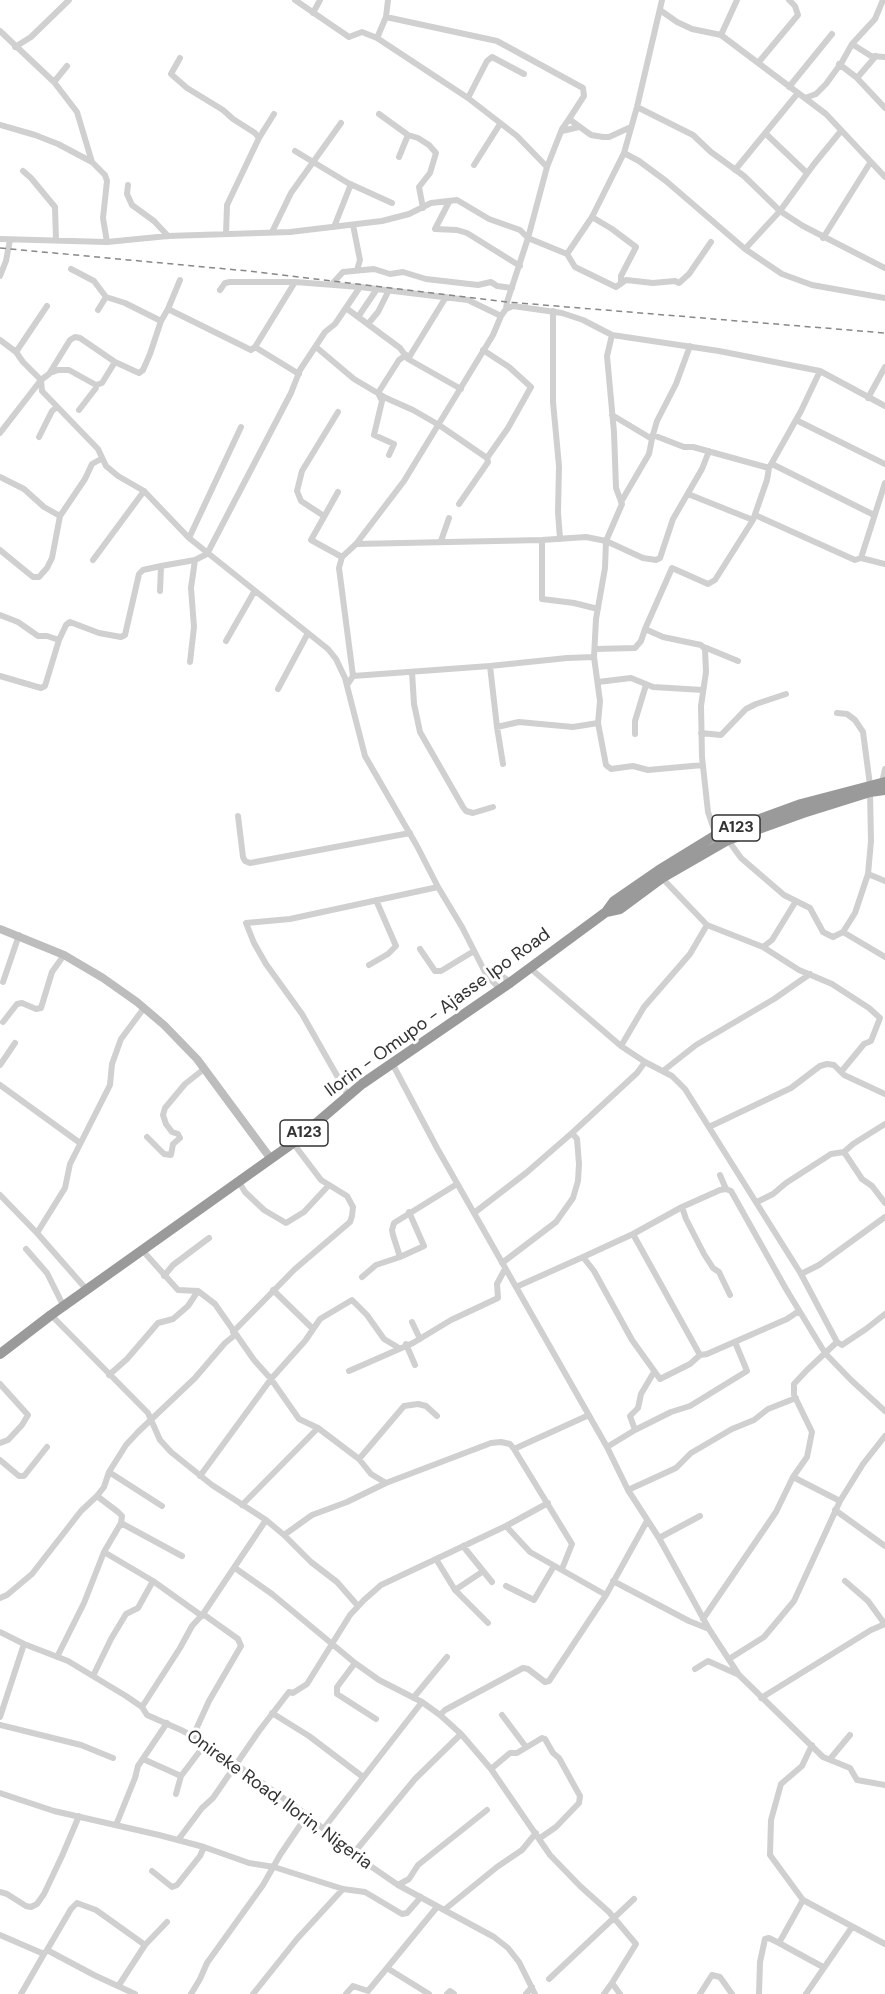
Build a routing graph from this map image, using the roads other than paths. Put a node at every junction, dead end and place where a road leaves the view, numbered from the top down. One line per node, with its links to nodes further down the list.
1 (69, 0): 17 (street)
2 (295, 0): 10 (street)
3 (320, 0): 10 (street)
4 (388, 0): 11 (street)
5 (662, 0): 9 (street)
6 (789, 0): 21 (street)
7 (883, 0): 16 (street)
8 (735, 1): 14 (street)
9 (660, 10): 14 (street); 31 (street)
10 (314, 13): 15 (street)
11 (386, 17): 15 (street); 35 (street)
12 (0, 31): 17 (street)
13 (832, 34): 27 (street)
14 (721, 35): 21 (street)
15 (377, 38): 29 (street)
16 (852, 44): 18 (street); 22 (street)
17 (15, 47): 26 (street)
18 (876, 56): 19 (street); 25 (street)
19 (885, 57)
20 (180, 58): 45 (street)
21 (758, 63): 27 (street)
22 (840, 64): 25 (street); 30 (street)
23 (67, 66): 26 (street)
24 (524, 74): 29 (street)
25 (857, 78): 32 (street)
26 (54, 82): 49 (street)
27 (789, 87): 28 (street)
28 (798, 93): 30 (street); 43 (street)
29 (468, 98): 37 (street)
30 (805, 98): 41 (street)
31 (637, 107): 40 (street); 54 (street)
32 (885, 108)
33 (274, 114): 45 (street)
34 (379, 114): 44 (street)
35 (569, 119): 39 (street); 42 (street)
36 (341, 123): 50 (street)
37 (500, 124): 52 (street); 53 (street)
38 (0, 125): 49 (street)
39 (579, 127): 40 (street); 42 (street)
40 (631, 127): 47 (street)
41 (841, 130): 51 (street); 56 (street)
42 (562, 131): 53 (street)
43 (765, 133): 54 (street); 56 (street)
44 (408, 135): 48 (street); 62 (street)
45 (259, 138): 68 (street)
46 (295, 151): 50 (street)
47 (624, 153): 64 (street); 77 (street)
48 (399, 157)
49 (93, 162): 75 (street)
50 (313, 162): 58 (street); 67 (street)
51 (870, 163): 57 (street); 71 (street)
52 (474, 165)
53 (547, 167): 70 (street)
54 (735, 170): 63 (street)
55 (23, 171): 74 (street)
56 (807, 173): 63 (street)
57 (885, 177)
58 (351, 184): 61 (street); 66 (street)
59 (128, 185): 69 (street)
60 (449, 202): 62 (street); 70 (street); 79 (street)
61 (392, 203)
62 (423, 208): 65 (street)
63 (780, 211): 71 (street); 77 (street)
64 (592, 217): 78 (street); 86 (street)
65 (353, 225): 66 (street); 82 (street)
66 (334, 227): 67 (street)
67 (273, 232): 68 (street)
68 (226, 234): 69 (street)
69 (168, 236): 75 (street)
70 (528, 238): 78 (street); 79 (street)
71 (823, 238): 80 (street)
72 (0, 239): 73 (street)
73 (10, 240): 74 (street); 83 (street)
74 (56, 240): 75 (street)
75 (107, 242)
76 (711, 242): 86 (street)
77 (745, 249): 95 (street)
78 (567, 254): 86 (street)
79 (520, 266): 89 (street)
80 (885, 268)
81 (71, 269): 93 (street)
82 (357, 270): 87 (street); 89 (street)
83 (0, 276)
84 (180, 280): 98 (street)
85 (295, 282): 87 (street); 91 (street); 109 (street)
86 (621, 283)
87 (332, 284): 88 (street)
88 (360, 287): 90 (street); 97 (street)
89 (512, 288): 99 (street)
90 (377, 289): 92 (street); 103 (street)
91 (220, 290)
92 (389, 290): 94 (street); 105 (street)
93 (106, 297): 100 (street); 104 (street)
94 (446, 297): 102 (street); 113 (street)
95 (885, 298)
96 (47, 306): 112 (street)
97 (346, 308): 103 (street); 110 (street)
98 (168, 309): 104 (street); 109 (street)
99 (506, 309): 101 (street); 102 (street)
100 (98, 310)
101 (553, 311): 106 (street); 154 (street)
102 (501, 316): 111 (street)
103 (358, 317): 105 (street)
104 (161, 321): 114 (street)
105 (368, 324): 113 (street)
106 (612, 335): 108 (street); 128 (street)
107 (0, 340): 112 (street)
108 (690, 346): 116 (street); 134 (street)
109 (255, 347): 118 (street)
110 (316, 347): 118 (street); 122 (street)
111 (483, 350): 121 (street); 137 (street)
112 (16, 352): 119 (street)
113 (407, 357): 121 (street); 122 (street)
114 (115, 362): 117 (street); 120 (street)
115 (885, 367): 123 (street)
116 (820, 370): 123 (street); 129 (street)
117 (49, 374): 119 (street); 120 (street)
118 (299, 374): 160 (street)
119 (41, 380): 125 (street); 132 (street)
120 (96, 385): 126 (street)
121 (461, 389): 130 (street)
122 (378, 393): 130 (street); 136 (street)
123 (868, 398): 124 (street)
124 (885, 406)
125 (57, 407): 133 (street); 138 (street)
126 (79, 410)
127 (338, 412): 150 (street)
128 (612, 415): 134 (street); 146 (street)
129 (796, 420): 139 (street); 140 (street)
130 (439, 425): 137 (street); 158 (street)
131 (241, 427): 153 (street)
132 (0, 433)
133 (39, 437)
134 (653, 437): 135 (street); 146 (street)
135 (709, 451): 140 (street); 145 (street)
136 (389, 455)
137 (487, 458): 147 (street)
138 (101, 459): 143 (street); 149 (street)
139 (885, 464)
140 (771, 466): 148 (street); 151 (street)
141 (0, 477): 149 (street)
142 (885, 483): 148 (street)
143 (144, 491): 153 (street); 163 (street)
144 (338, 492): 150 (street)
145 (688, 494): 151 (street); 157 (street)
146 (621, 502): 157 (street)
147 (459, 504)
148 (874, 515): 162 (street)
149 (60, 516): 159 (street)
150 (324, 516): 161 (street)
151 (754, 517): 162 (street); 171 (street)
152 (449, 518): 156 (street)
153 (189, 538): 160 (street)
154 (560, 539): 155 (street); 157 (street)
155 (542, 540): 156 (street); 169 (street)
156 (441, 541): 158 (street)
157 (606, 541): 169 (street)
158 (356, 544): 161 (street)
159 (0, 550)
160 (207, 554): 164 (street); 168 (street)
161 (342, 556): 183 (street)
162 (861, 558): 165 (street)
163 (93, 560)
164 (195, 560): 166 (street); 179 (street)
165 (885, 564)
166 (161, 566): 167 (street); 173 (street)
167 (160, 591)
168 (254, 592): 172 (street); 174 (street)
169 (598, 609): 176 (street)
170 (0, 615): 173 (street)
171 (645, 629): 175 (street); 176 (street)
172 (308, 633): 186 (street); 187 (street)
173 (59, 640): 182 (street)
174 (226, 641)
175 (704, 647): 178 (street); 188 (street)
176 (595, 649): 177 (street)
177 (594, 657): 180 (street); 184 (street)
178 (738, 661)
179 (190, 662)
180 (490, 666): 181 (street); 192 (street)
181 (412, 672): 183 (street); 200 (street)
182 (0, 675)
183 (353, 676): 186 (street)
184 (598, 682): 185 (street); 191 (street)
185 (646, 685): 188 (street); 194 (street)
186 (347, 686): 202 (street)
187 (278, 689)
188 (703, 690): 193 (street)
189 (786, 694): 193 (street)
190 (837, 713): 199 (street)
191 (598, 723): 192 (street); 196 (street)
192 (497, 727): 195 (street)
193 (701, 733): 196 (street)
194 (636, 734)
195 (503, 764)
196 (703, 765): 203 (street)
197 (885, 770): 198 (street)
198 (884, 785): 199 (highway, Ilorin - Omupo - Ajasse Ipo Road / A123)
199 (870, 789): 203 (highway, Ilorin - Omupo - Ajasse Ipo Road / A123); 204 (highway, Ilorin - Omupo - Ajasse Ipo Road / A123); 205 (street)
200 (493, 807)
201 (238, 816): 202 (street)
202 (410, 833): 208 (street)
203 (716, 835): 211 (highway, Ilorin - Omupo - Ajasse Ipo Road / A123)
204 (728, 840): 206 (highway, Ilorin - Omupo - Ajasse Ipo Road / A123); 210 (street)
205 (868, 874): 207 (street); 214 (street)
206 (662, 878): 211 (highway, Ilorin - Omupo - Ajasse Ipo Road / A123); 212 (street)
207 (885, 881)
208 (438, 887): 209 (street); 218 (street)
209 (376, 900): 221 (street); 240 (street)
210 (796, 901): 214 (street); 216 (street)
211 (606, 912): 222 (highway, Ilorin - Omupo - Ajasse Ipo Road / A123)
212 (707, 924): 216 (street); 231 (street)
213 (0, 929): 215 (main road)
214 (843, 932): 220 (street)
215 (19, 935): 219 (main road); 225 (street)
216 (763, 947): 223 (street)
217 (420, 949): 218 (street)
218 (474, 951): 224 (street)
219 (64, 955): 228 (main road); 229 (street)
220 (885, 957)
221 (369, 965)
222 (530, 968): 226 (highway, Ilorin - Omupo - Ajasse Ipo Road / A123); 231 (street)
223 (810, 974): 236 (street); 237 (street)
224 (487, 976): 226 (street); 227 (street)
225 (3, 982)
226 (510, 982): 227 (highway, Ilorin - Omupo - Ajasse Ipo Road / A123)
227 (500, 989): 233 (highway, Ilorin - Omupo - Ajasse Ipo Road / A123)
228 (144, 1008): 235 (main road); 245 (street)
229 (3, 1022)
230 (15, 1043): 234 (street)
231 (621, 1046): 232 (street)
232 (645, 1062): 236 (street); 243 (street)
233 (391, 1063): 240 (highway, Ilorin - Omupo - Ajasse Ipo Road / A123); 251 (street)
234 (0, 1065)
235 (204, 1069): 244 (street); 248 (main road)
236 (663, 1071): 242 (street)
237 (841, 1072): 239 (street); 242 (street)
238 (0, 1085): 245 (street)
239 (885, 1094)
240 (348, 1095): 246 (highway, Ilorin - Omupo - Ajasse Ipo Road / A123)
241 (885, 1124): 247 (street)
242 (709, 1127): 255 (street)
243 (572, 1133): 259 (street); 268 (street)
244 (147, 1137)
245 (80, 1143): 261 (street)
246 (293, 1143): 248 (highway, Ilorin - Omupo - Ajasse Ipo Road / A123); 252 (street)
247 (844, 1152): 255 (street); 256 (street)
248 (271, 1159): 250 (highway, Ilorin - Omupo - Ajasse Ipo Road / A123)
249 (720, 1174): 253 (street)
250 (238, 1182): 252 (street); 265 (highway, Ilorin - Omupo - Ajasse Ipo Road / A123)
251 (457, 1184): 258 (street); 259 (street)
252 (329, 1185): 274 (street)
253 (726, 1189): 257 (street); 278 (street)
254 (0, 1195): 261 (street)
255 (757, 1202): 269 (street)
256 (885, 1203)
257 (682, 1207): 262 (street); 276 (street)
258 (409, 1212): 266 (street); 266 (street)
259 (474, 1213): 268 (street)
260 (885, 1217): 269 (street)
261 (37, 1233): 273 (street)
262 (633, 1234): 267 (street); 293 (street)
263 (209, 1238): 270 (street)
264 (26, 1249): 277 (street)
265 (143, 1251): 270 (street); 273 (highway, Ilorin - Omupo - Ajasse Ipo Road / A123)
266 (400, 1257): 271 (street)
267 (583, 1257): 272 (street); 296 (street)
268 (503, 1266): 272 (street); 285 (street)
269 (801, 1274): 287 (street)
270 (164, 1276): 275 (street)
271 (362, 1277)
272 (516, 1287): 302 (street)
273 (87, 1290): 277 (highway, Ilorin - Omupo - Ajasse Ipo Road / A123)
274 (273, 1290): 282 (street); 283 (street)
275 (198, 1291): 283 (street); 297 (street)
276 (730, 1295)
277 (64, 1307): 280 (highway, Ilorin - Omupo - Ajasse Ipo Road / A123)
278 (799, 1311): 286 (street); 291 (street)
279 (885, 1314): 287 (street)
280 (51, 1316): 292 (highway, Ilorin - Omupo - Ajasse Ipo Road / A123); 297 (street)
281 (412, 1322): 285 (street)
282 (312, 1328): 284 (street); 298 (street)
283 (234, 1334): 298 (street); 304 (street)
284 (384, 1339): 289 (street); 290 (street)
285 (420, 1339): 288 (street)
286 (735, 1342): 293 (street); 306 (street)
287 (837, 1342): 291 (street)
288 (406, 1344): 290 (street); 294 (street)
289 (381, 1347)
290 (399, 1348): 295 (street)
291 (825, 1353): 300 (street); 301 (street)
292 (0, 1354)
293 (700, 1355): 296 (street)
294 (415, 1365)
295 (348, 1371)
296 (654, 1372): 306 (street)
297 (110, 1375): 304 (street)
298 (271, 1379): 305 (street); 315 (street)
299 (0, 1384): 308 (street)
300 (796, 1398): 316 (street); 318 (street)
301 (885, 1411)
302 (589, 1415): 310 (street); 311 (street)
303 (437, 1416): 312 (street)
304 (152, 1419): 314 (street); 315 (street)
305 (318, 1428): 312 (street); 322 (street)
306 (635, 1430): 310 (street)
307 (884, 1439): 320 (street)
308 (0, 1443)
309 (47, 1447): 313 (street)
310 (607, 1447): 318 (street)
311 (514, 1449): 317 (street); 321 (street)
312 (359, 1459): 317 (street)
313 (0, 1460)
314 (109, 1472): 319 (street); 323 (street)
315 (200, 1476): 322 (street)
316 (793, 1477): 320 (street); 351 (street)
317 (386, 1483): 330 (street)
318 (628, 1490): 327 (street)
319 (97, 1496): 328 (street); 348 (street)
320 (840, 1501): 324 (street)
321 (548, 1503): 329 (street); 339 (street)
322 (242, 1505): 326 (street)
323 (162, 1506)
324 (835, 1510): 333 (street); 360 (street)
325 (700, 1516): 331 (street)
326 (266, 1521): 330 (street); 338 (street)
327 (647, 1521): 331 (street); 342 (street)
328 (121, 1523): 334 (street); 335 (street)
329 (506, 1526): 332 (street); 337 (street)
330 (284, 1535): 349 (street)
331 (659, 1538): 351 (street)
332 (463, 1546): 336 (street); 340 (street)
333 (885, 1546)
334 (104, 1552): 341 (street); 358 (street)
335 (182, 1556)
336 (436, 1558): 346 (street); 349 (street)
337 (554, 1566): 339 (street); 345 (street)
338 (235, 1568): 350 (street); 357 (street)
339 (562, 1569): 347 (street)
340 (483, 1572): 344 (street); 346 (street)
341 (153, 1581): 350 (street); 364 (street)
342 (613, 1581): 347 (street); 354 (street)
343 (844, 1581): 353 (street)
344 (492, 1582)
345 (506, 1586)
346 (455, 1590): 352 (street)
347 (606, 1594): 370 (street)
348 (0, 1598)
349 (357, 1606): 357 (street)
350 (203, 1615): 368 (street); 378 (street)
351 (703, 1619): 354 (street)
352 (488, 1623)
353 (885, 1623): 366 (street)
354 (709, 1629): 360 (street)
355 (0, 1632): 356 (street, Onireke Road, Ilorin, Nigeria)
356 (24, 1644): 358 (street, Onireke Road, Ilorin, Nigeria); 372 (street)
357 (331, 1644): 361 (street); 369 (street)
358 (57, 1657): 364 (street, Onireke Road, Ilorin, Nigeria)
359 (447, 1657): 365 (street)
360 (729, 1659): 363 (street)
361 (355, 1663): 365 (street); 373 (street)
362 (694, 1669): 363 (street)
363 (739, 1675): 366 (street)
364 (93, 1676): 368 (street, Onireke Road, Ilorin, Nigeria)
365 (414, 1697): 367 (street)
366 (762, 1698): 380 (street)
367 (422, 1702): 370 (street); 388 (street)
368 (142, 1707): 374 (street, Onireke Road, Ilorin, Nigeria)
369 (272, 1713): 385 (street); 388 (street)
370 (440, 1715): 376 (street)
371 (502, 1715): 381 (street)
372 (0, 1718)
373 (376, 1719)
374 (167, 1723): 378 (street, Onireke Road, Ilorin, Nigeria); 383 (street)
375 (0, 1725): 382 (street)
376 (461, 1734): 386 (street); 400 (street)
377 (850, 1735): 384 (street)
378 (193, 1736): 379 (street, Onireke Road, Ilorin, Nigeria)
379 (206, 1743): 385 (street, Onireke Road, Ilorin, Nigeria); 387 (street)
380 (812, 1745): 384 (street); 408 (street)
381 (526, 1747): 386 (street); 397 (street)
382 (113, 1758)
383 (143, 1759): 387 (street); 395 (street)
384 (830, 1759): 389 (street)
385 (236, 1766): 393 (street, Onireke Road, Ilorin, Nigeria); 398 (street)
386 (491, 1769): 397 (street)
387 (181, 1776): 391 (street)
388 (363, 1777): 396 (street)
389 (885, 1785)
390 (0, 1793): 394 (street)
391 (176, 1794)
392 (487, 1810): 403 (street)
393 (307, 1815): 396 (street, Onireke Road, Ilorin, Nigeria); 401 (street)
394 (79, 1816): 395 (street); 405 (street)
395 (116, 1825): 398 (street)
396 (324, 1828): 400 (street, Onireke Road, Ilorin, Nigeria)
397 (538, 1836): 409 (street); 410 (street)
398 (178, 1840): 399 (street)
399 (204, 1847): 401 (street); 402 (street)
400 (353, 1854): 403 (street, Onireke Road, Ilorin, Nigeria)
401 (274, 1867): 404 (street); 426 (street)
402 (152, 1871)
403 (398, 1885): 406 (street, Onireke Road, Ilorin, Nigeria)
404 (343, 1889): 406 (street); 427 (street)
405 (0, 1892)
406 (421, 1897): 409 (street, Onireke Road, Ilorin, Nigeria)
407 (634, 1899): 410 (street)
408 (803, 1900): 412 (street); 414 (street)
409 (440, 1909): 419 (street); 423 (street, Onireke Road, Ilorin, Nigeria)
410 (614, 1917): 420 (street); 421 (street)
411 (167, 1922): 416 (street)
412 (852, 1927): 415 (street); 418 (street)
413 (0, 1935): 417 (street)
414 (779, 1943): 418 (street); 437 (street)
415 (885, 1944)
416 (145, 1945): 417 (street); 422 (street)
417 (45, 1952): 422 (street); 424 (street)
418 (823, 1967): 438 (street)
419 (387, 1968): 428 (street); 429 (street)
420 (549, 1979)
421 (612, 1983): 433 (street); 434 (street)
422 (118, 1985): 425 (street)
423 (533, 1990): 432 (street)
424 (21, 1994)
425 (135, 1994)
426 (191, 1994)
427 (253, 1994)
428 (346, 1994)
429 (429, 1994)
430 (447, 1994): 431 (street)
431 (454, 1994)
432 (526, 1994)
433 (604, 1994)
434 (620, 1994)
435 (700, 1994): 436 (street)
436 (732, 1994)
437 (759, 1994)
438 (806, 1994)

